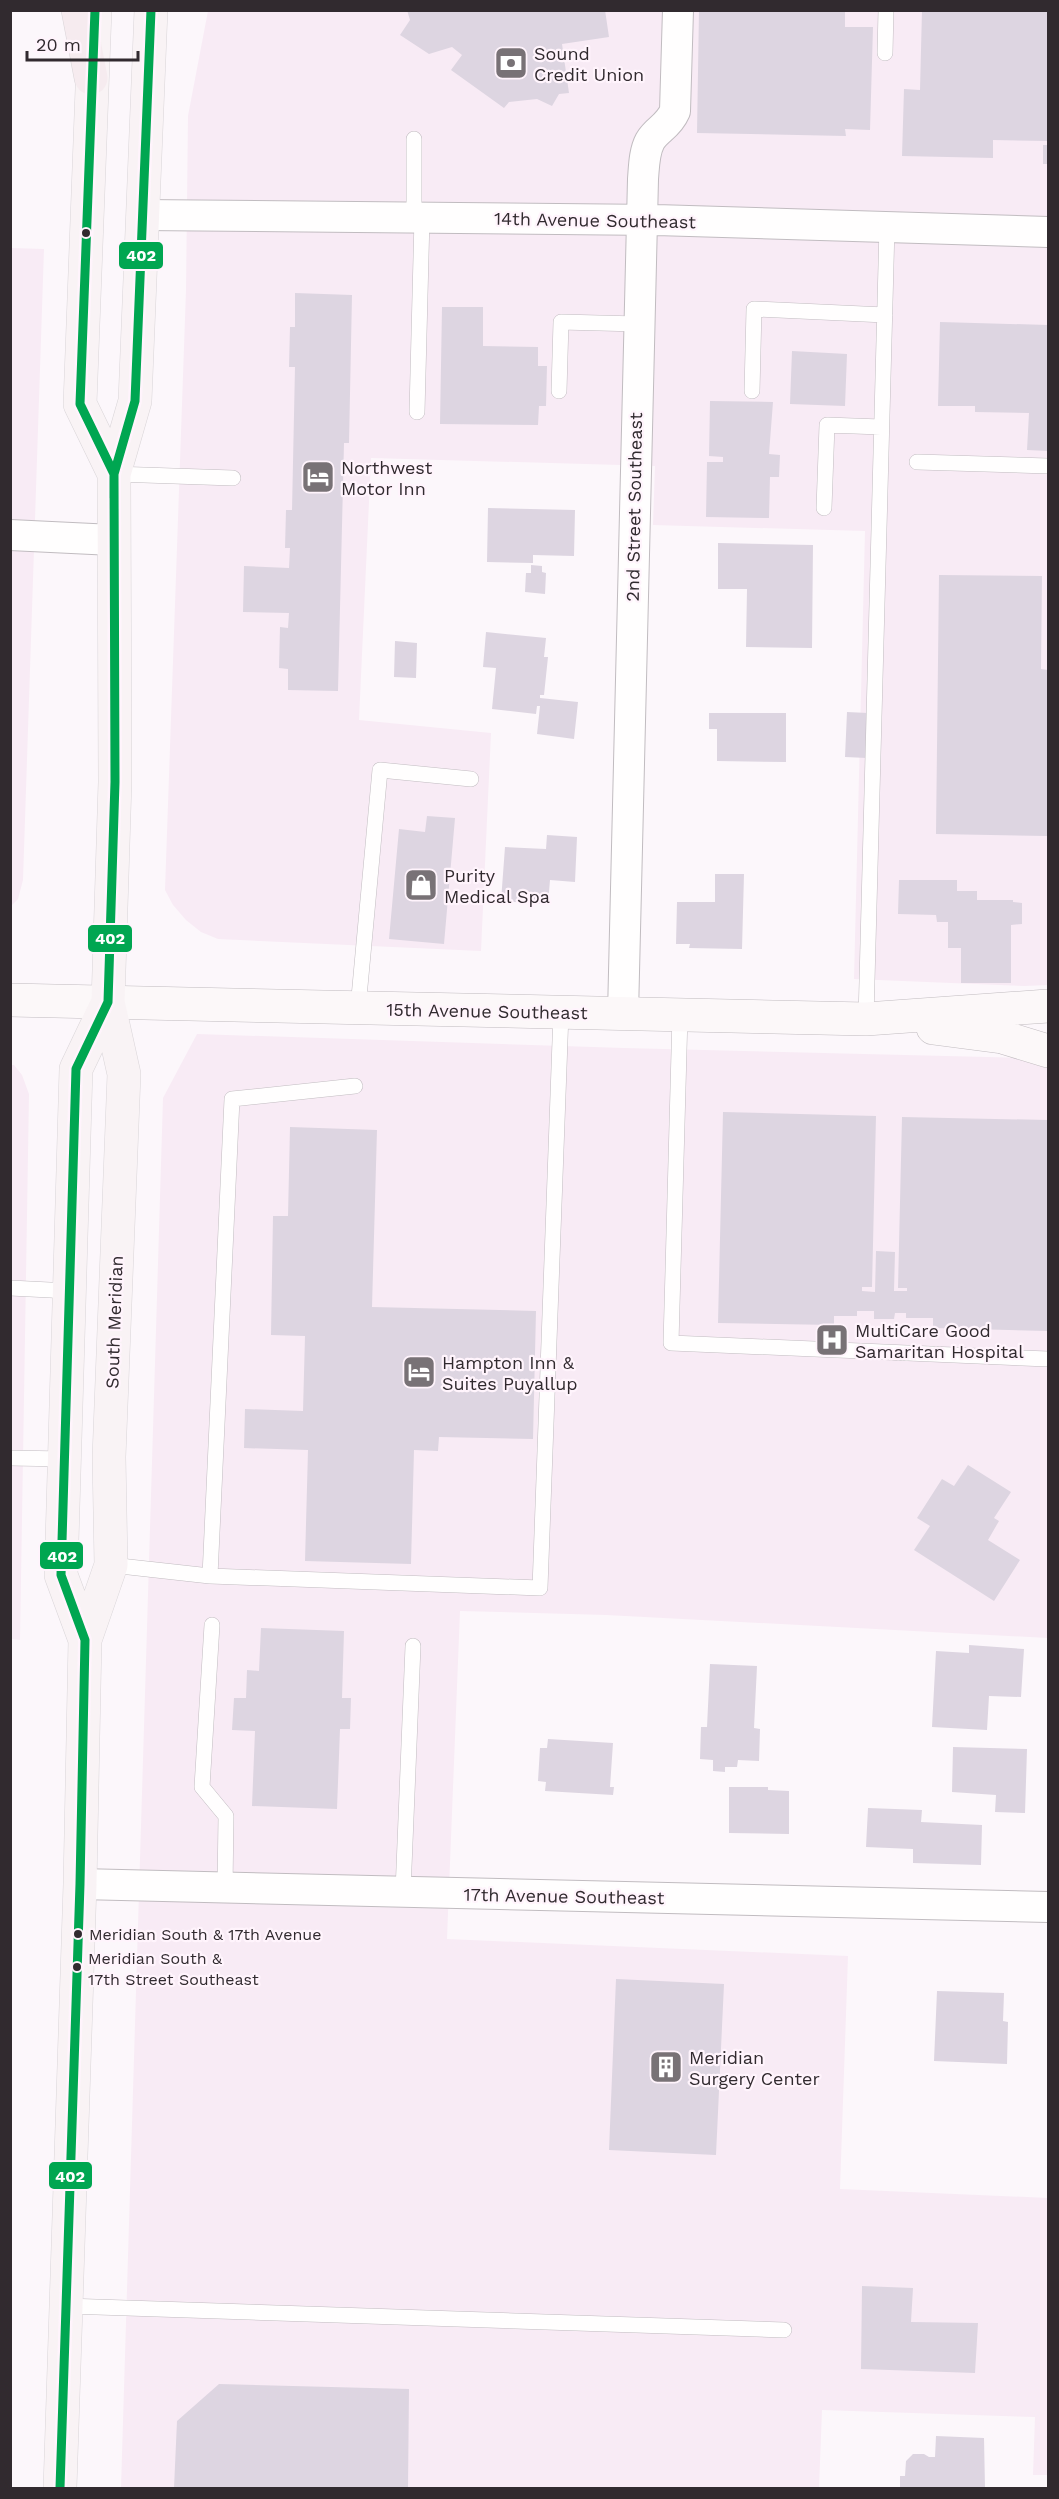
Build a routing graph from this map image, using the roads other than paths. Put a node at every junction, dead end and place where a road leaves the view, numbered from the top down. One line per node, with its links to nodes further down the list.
1 (78, 10): 7 (highway)
2 (95, 10): 7 (main road, South Meridian)
3 (151, 10): 9 (main road, South Meridian)
4 (678, 10): 11 (street, 2nd Street Southeast)
5 (886, 10): 6 (lane)
6 (885, 53)
7 (91, 78): 22 (main road, South Meridian)
8 (414, 139): 10 (lane)
9 (142, 215): 10 (street, 14th Avenue Southeast); 22 (main road, South Meridian)
10 (418, 218): 11 (street, 14th Avenue Southeast); 18 (lane)
11 (641, 220): 12 (street, 14th Avenue Southeast); 15 (street, 2nd Street Southeast)
12 (887, 227): 13 (street, 14th Avenue Southeast); 14 (lane)
13 (1048, 232)
14 (885, 315): 17 (lane); 19 (lane)
15 (638, 324): 16 (lane); 33 (street, 2nd Street Southeast)
16 (559, 391)
17 (752, 391)
18 (417, 412)
19 (881, 427): 24 (lane); 35 (lane)
20 (917, 462): 21 (lane)
21 (1048, 466)
22 (114, 474): 23 (lane); 26 (main road, South Meridian)
23 (233, 478)
24 (824, 508)
25 (10, 535): 26 (street)
26 (113, 540): 29 (main road, South Meridian)
27 (471, 778): 31 (lane)
28 (10, 1000): 29 (street, 15th Avenue Southeast)
29 (108, 1002): 31 (street, 15th Avenue Southeast); 39 (main road, South Meridian); 43 (main road, South Meridian)
30 (1048, 1006): 35 (street, 15th Avenue Southeast)
31 (358, 1008): 32 (street, 15th Avenue Southeast)
32 (561, 1012): 33 (street, 15th Avenue Southeast); 44 (lane)
33 (623, 1014): 34 (street, 15th Avenue Southeast)
34 (680, 1015): 35 (street, 15th Avenue Southeast); 40 (lane)
35 (866, 1019): 36 (street, 15th Avenue Southeast)
36 (1048, 1051)
37 (355, 1086): 44 (lane)
38 (10, 1288): 39 (lane)
39 (70, 1291): 42 (main road, South Meridian)
40 (1048, 1359)
41 (10, 1458): 42 (lane)
42 (65, 1459): 46 (main road, South Meridian)
43 (111, 1565): 44 (lane); 46 (main road, South Meridian)
44 (210, 1576)
45 (212, 1625): 49 (lane)
46 (85, 1640): 48 (main road, South Meridian)
47 (413, 1646): 50 (lane)
48 (80, 1884): 49 (street, 17th Avenue Southeast); 52 (main road, South Meridian)
49 (225, 1888): 50 (street, 17th Avenue Southeast)
50 (403, 1892): 51 (street, 17th Avenue Southeast)
51 (1048, 1907)
52 (66, 2306): 53 (lane); 54 (main road, South Meridian)
53 (784, 2330)
54 (60, 2488)

